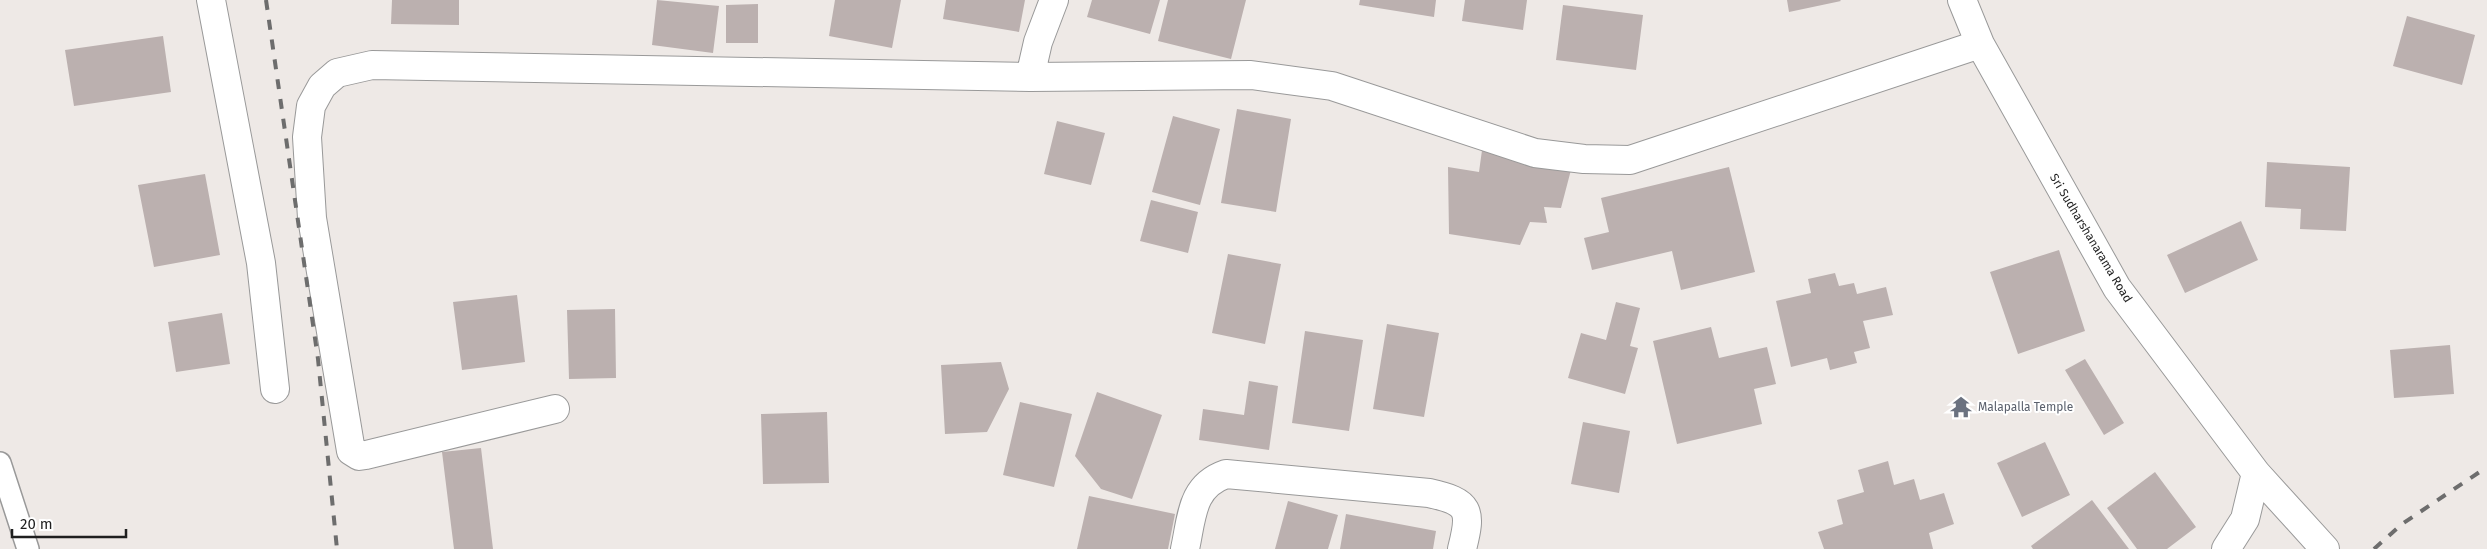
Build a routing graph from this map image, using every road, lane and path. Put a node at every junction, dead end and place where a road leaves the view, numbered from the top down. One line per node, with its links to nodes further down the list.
1 (210, 0): 6 (street)
2 (1054, 0): 5 (street)
3 (1962, 0): 4 (street, Sri Sudharshanarama Road)
4 (1980, 44): 5 (street); 9 (street, Sri Sudharshanarama Road)
5 (1030, 77): 7 (street)
6 (274, 389)
7 (555, 409)
8 (0, 462): 10 (lane)
9 (2256, 473): 13 (street); 14 (street, Sri Sudharshanarama Road)
10 (28, 549)
11 (1185, 549): 12 (street)
12 (1462, 549)
13 (2226, 549)
14 (2325, 549)

